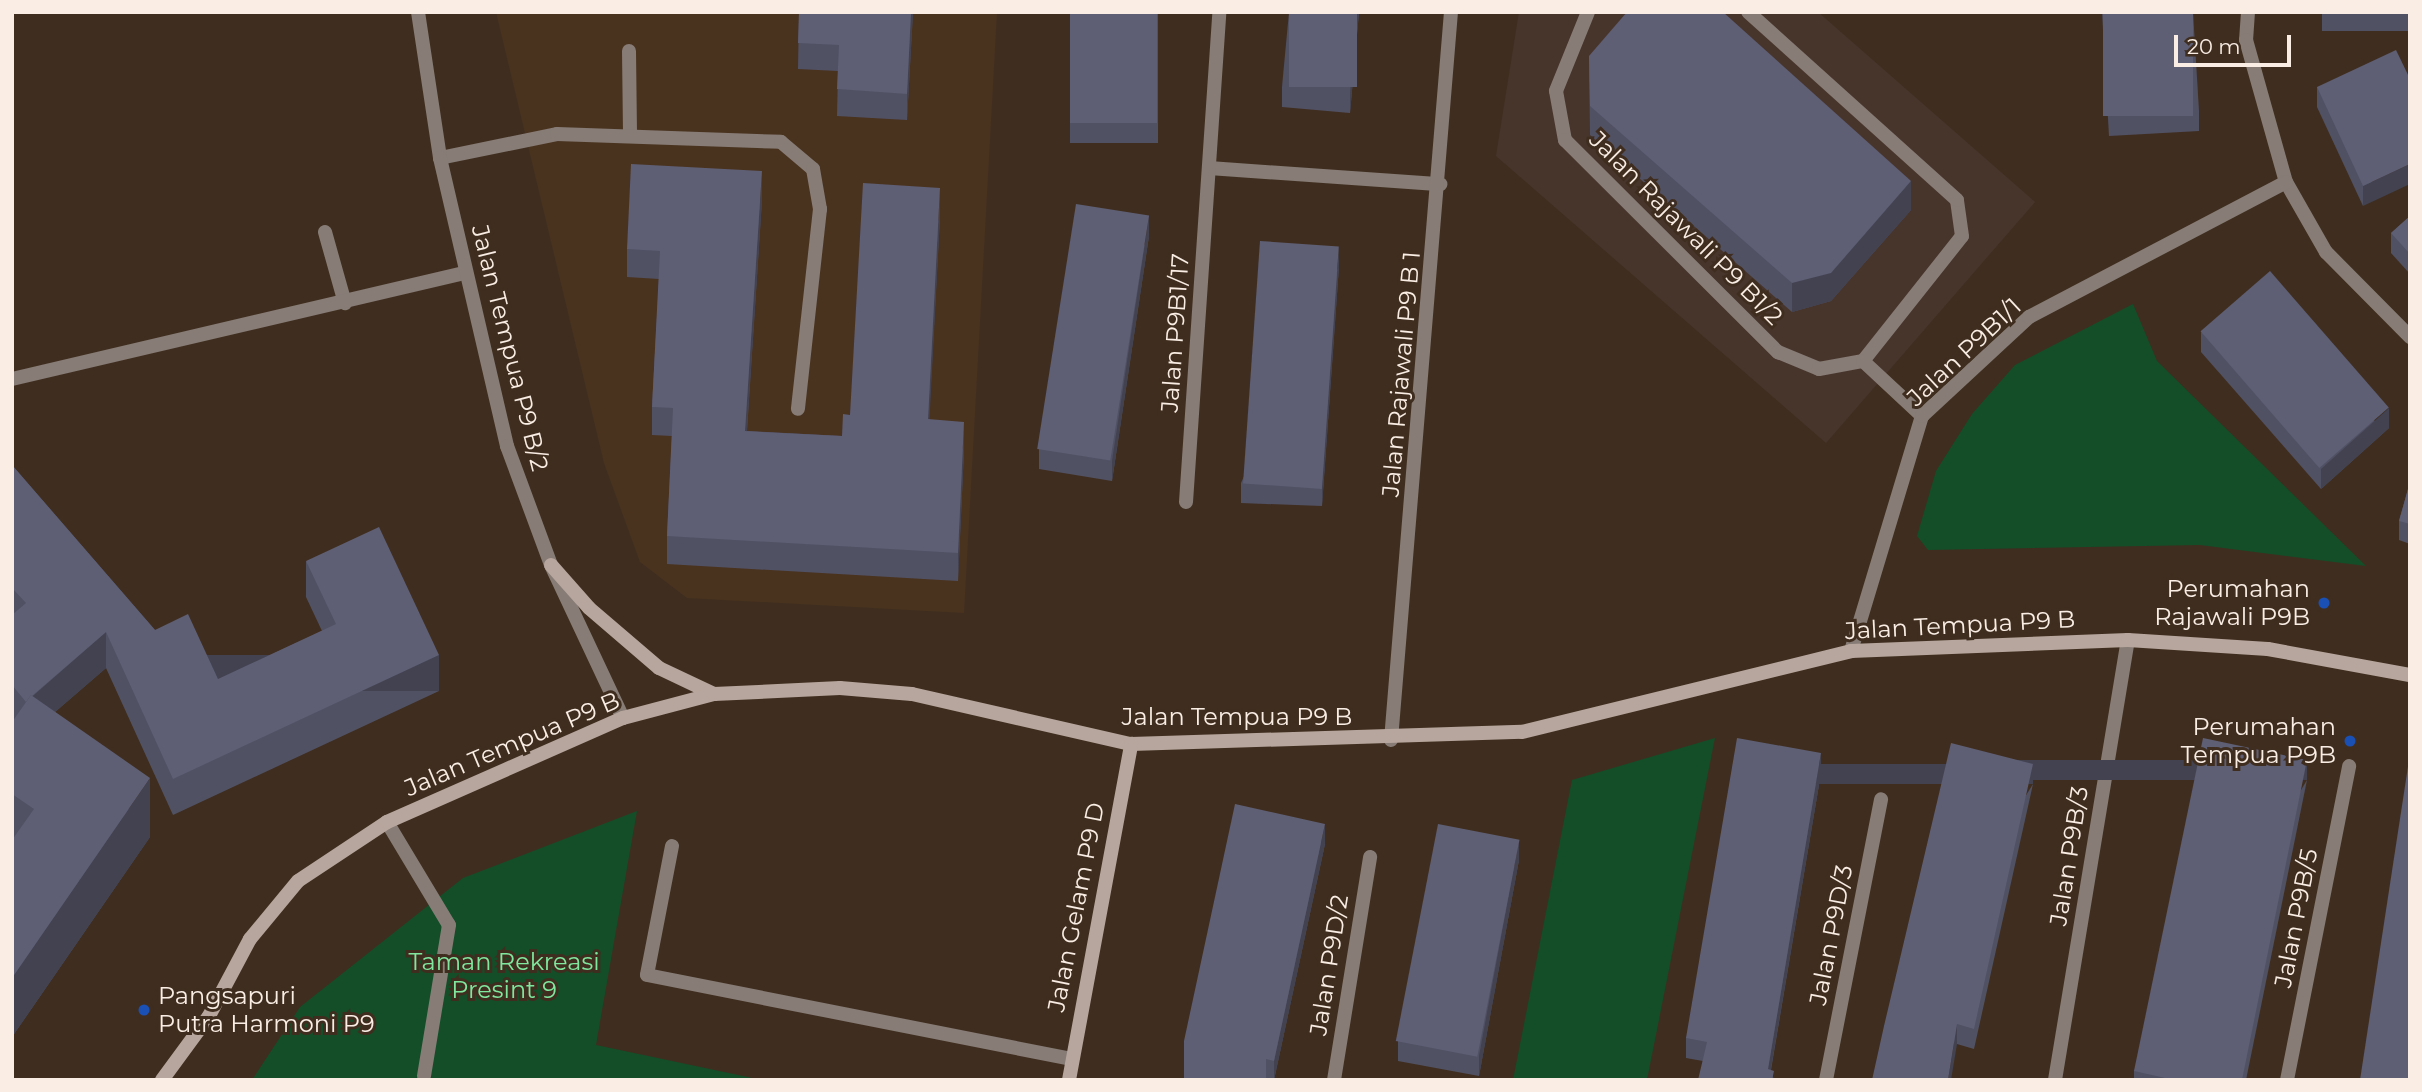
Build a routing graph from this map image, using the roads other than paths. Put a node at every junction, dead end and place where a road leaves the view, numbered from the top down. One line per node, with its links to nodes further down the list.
1 (418, 12): 9 (street, Jalan Tempua P9 B/2)
2 (1219, 12): 10 (street, Jalan P9B1/17)
3 (1451, 12): 12 (street, Jalan Rajawali P9 B 1)
4 (1588, 12): 17 (street, Jalan Rajawali P9 B1/2)
5 (1748, 12): 17 (street)
6 (2248, 12): 11 (street)
7 (629, 51): 8 (street)
8 (630, 132): 9 (street); 19 (street)
9 (440, 158): 14 (street, Jalan Tempua P9 B/2)
10 (1209, 167): 12 (street); 21 (street, Jalan P9B1/17)
11 (2286, 181): 16 (street); 20 (street, Jalan P9B1/1)
12 (1440, 184): 28 (street, Jalan Rajawali P9 B 1)
13 (324, 232): 15 (street)
14 (465, 272): 15 (street); 22 (street, Jalan Tempua P9 B/2)
15 (345, 303): 18 (street)
16 (2410, 337)
17 (1863, 361): 20 (street)
18 (12, 379)
19 (798, 409)
20 (1922, 416): 24 (street, Jalan P9B1/1)
21 (1186, 502)
22 (551, 565): 26 (street); 27 (street, Jalan Tempua P9 B/2)
23 (2128, 640): 24 (street, Jalan Tempua P9 B); 25 (street, Jalan Tempua P9 B); 41 (street, Jalan P9B/3)
24 (1852, 651): 28 (street, Jalan Tempua P9 B)
25 (2410, 675)
26 (714, 694): 27 (street, Jalan Tempua P9 B); 29 (street, Jalan Tempua P9 B)
27 (623, 718): 32 (street, Jalan Tempua P9 B)
28 (1391, 740): 29 (street, Jalan Tempua P9 B)
29 (1131, 744): 35 (street, Jalan Gelam P9 D)
30 (2349, 766): 42 (street, Jalan P9B/5)
31 (1881, 799): 40 (street, Jalan P9D/3)
32 (387, 822): 36 (street); 37 (street, Jalan Tempua P9 B)
33 (673, 846): 35 (street)
34 (1370, 857): 39 (street, Jalan P9D/2)
35 (1070, 1059): 38 (street, Jalan Gelam P9 D)
36 (424, 1076)
37 (163, 1080)
38 (1069, 1080)
39 (1334, 1080)
40 (1826, 1080)
41 (2055, 1080)
42 (2287, 1080)

